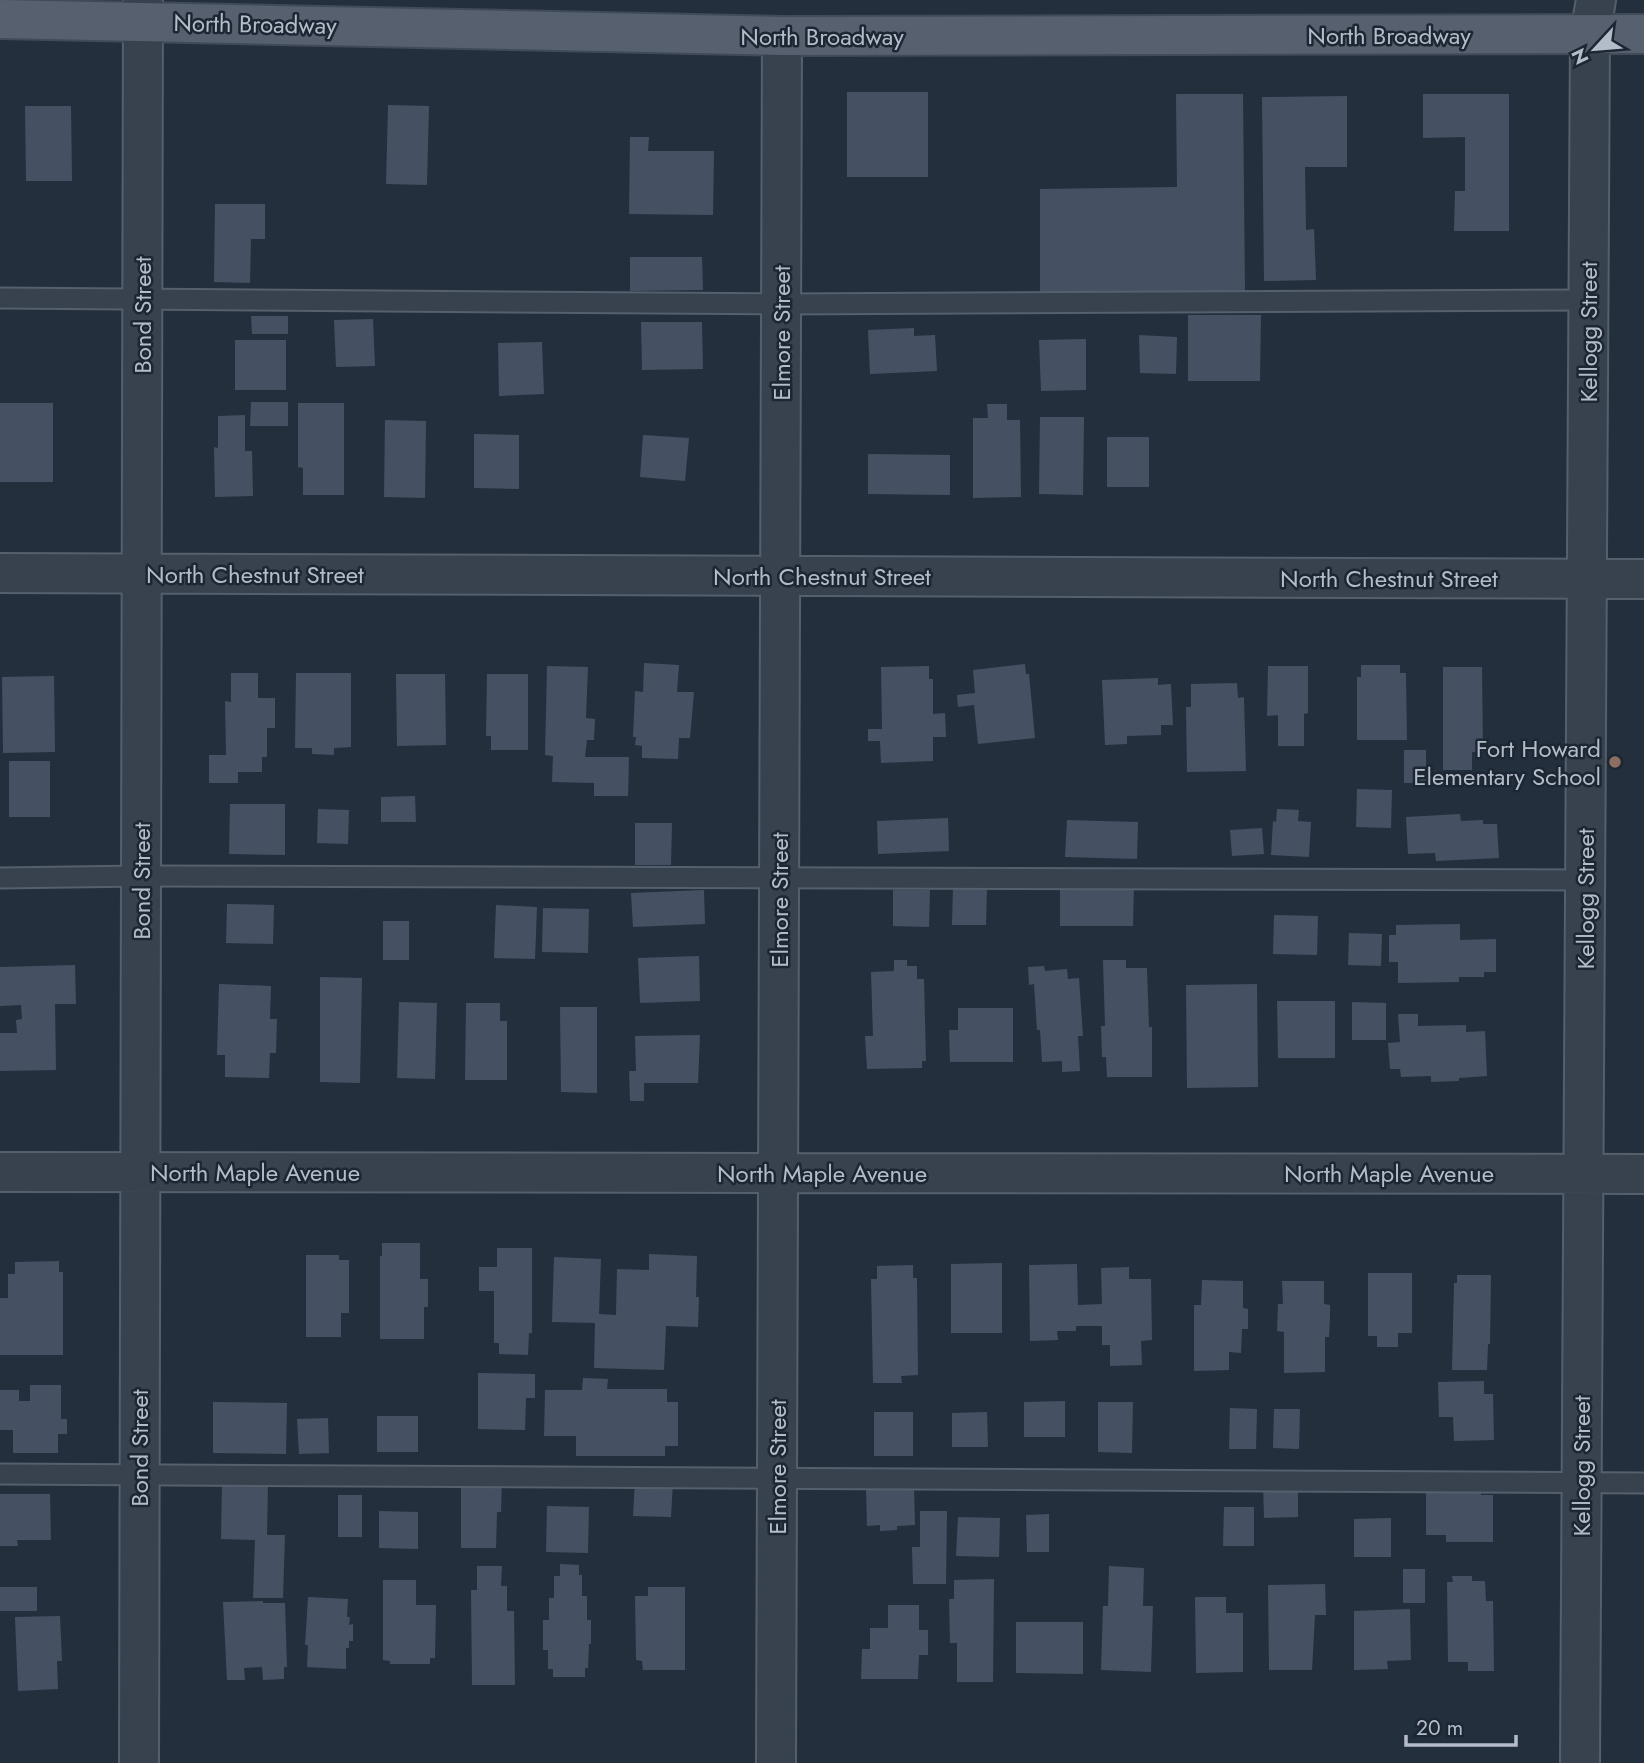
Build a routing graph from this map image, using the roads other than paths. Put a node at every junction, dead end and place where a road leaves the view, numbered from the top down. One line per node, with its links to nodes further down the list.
1 (143, 11): 3 (main road, North Broadway); 5 (main road, North Broadway); 7 (street, Bond Street)
2 (1587, 11): 4 (main road, North Broadway); 5 (main road, North Broadway); 8 (street, Kellogg Street)
3 (0, 19)
4 (1644, 34)
5 (782, 36): 9 (street, Elmore Street)
6 (0, 298): 7 (lane)
7 (142, 298): 9 (lane); 11 (street, Bond Street)
8 (1588, 300): 9 (lane); 13 (street, Kellogg Street)
9 (781, 304): 12 (street, Elmore Street)
10 (0, 573): 11 (street, North Chestnut Street)
11 (142, 573): 12 (street, North Chestnut Street); 15 (street, Bond Street)
12 (780, 576): 13 (street, North Chestnut Street); 17 (street, Elmore Street)
13 (1587, 579): 14 (street, North Chestnut Street); 18 (street, Kellogg Street)
14 (1644, 579)
15 (141, 876): 16 (lane); 17 (lane); 20 (street, Bond Street)
16 (0, 878)
17 (779, 879): 18 (lane); 21 (street, Elmore Street)
18 (1585, 880): 22 (street, Kellogg Street)
19 (0, 1172): 20 (street, North Maple Avenue)
20 (140, 1172): 21 (street, North Maple Avenue); 25 (street, Bond Street)
21 (778, 1173): 22 (street, North Maple Avenue); 26 (street, Elmore Street)
22 (1583, 1174): 23 (street, North Maple Avenue); 28 (street, Kellogg Street)
23 (1644, 1174)
24 (0, 1474): 25 (lane)
25 (139, 1475): 26 (lane); 29 (street, Bond Street)
26 (777, 1479): 28 (lane); 30 (street, Elmore Street)
27 (1644, 1483): 28 (lane)
28 (1581, 1484): 31 (street, Kellogg Street)
29 (139, 1763)
30 (776, 1763)
31 (1580, 1763)

